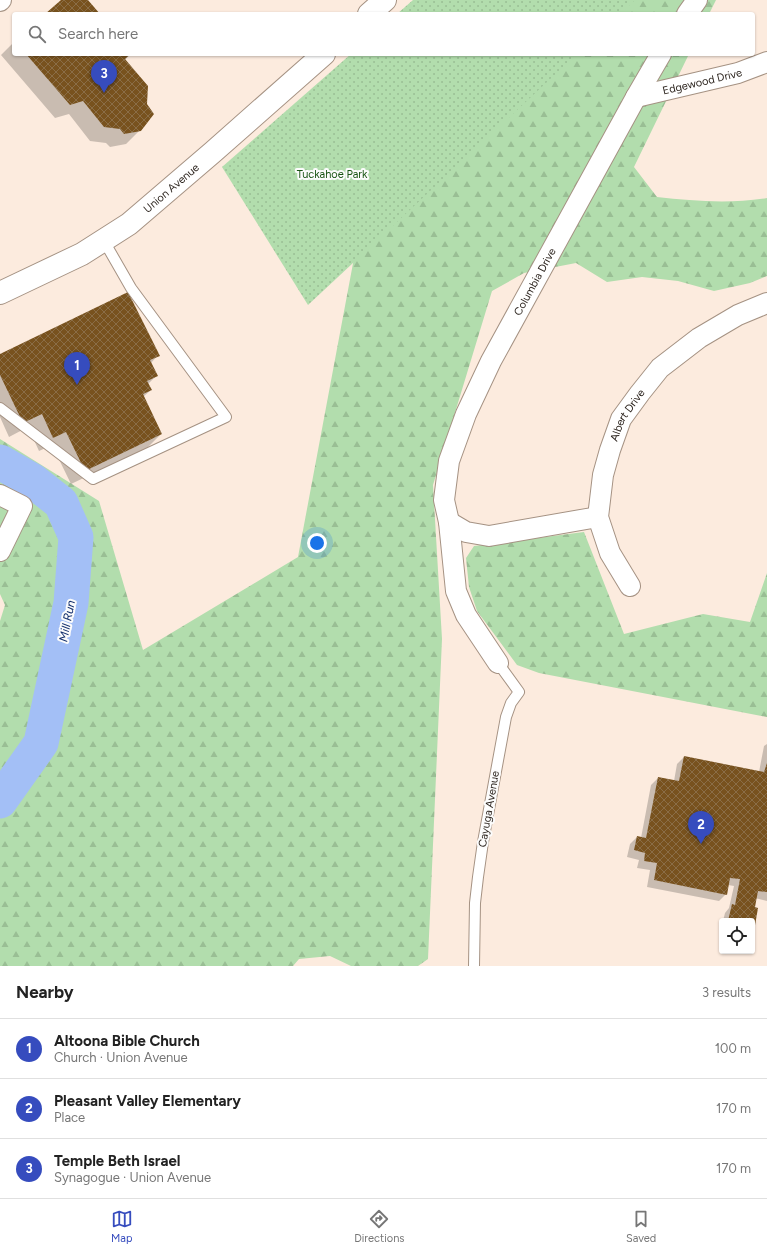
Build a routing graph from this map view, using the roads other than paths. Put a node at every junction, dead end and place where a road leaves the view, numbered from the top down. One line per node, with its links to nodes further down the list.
1 (385, 0): 3 (main road)
2 (697, 0): 4 (street)
3 (371, 12)
4 (688, 12)
5 (322, 56): 9 (main road, Union Avenue)
6 (660, 56): 8 (street, Columbia Drive)
7 (767, 62): 8 (street, Edgewood Drive)
8 (636, 97): 15 (street, Columbia Drive)
9 (104, 240): 10 (main road, Union Avenue); 12 (lane)
10 (0, 293)
11 (767, 303): 14 (street, Albert Drive)
12 (0, 408)
13 (0, 494): 16 (street)
14 (598, 517): 15 (street); 17 (street, Albert Drive)
15 (450, 522): 18 (street, Columbia Drive)
16 (0, 551)
17 (630, 586)
18 (498, 663): 19 (lane, Cayuga Avenue)
19 (474, 966)

